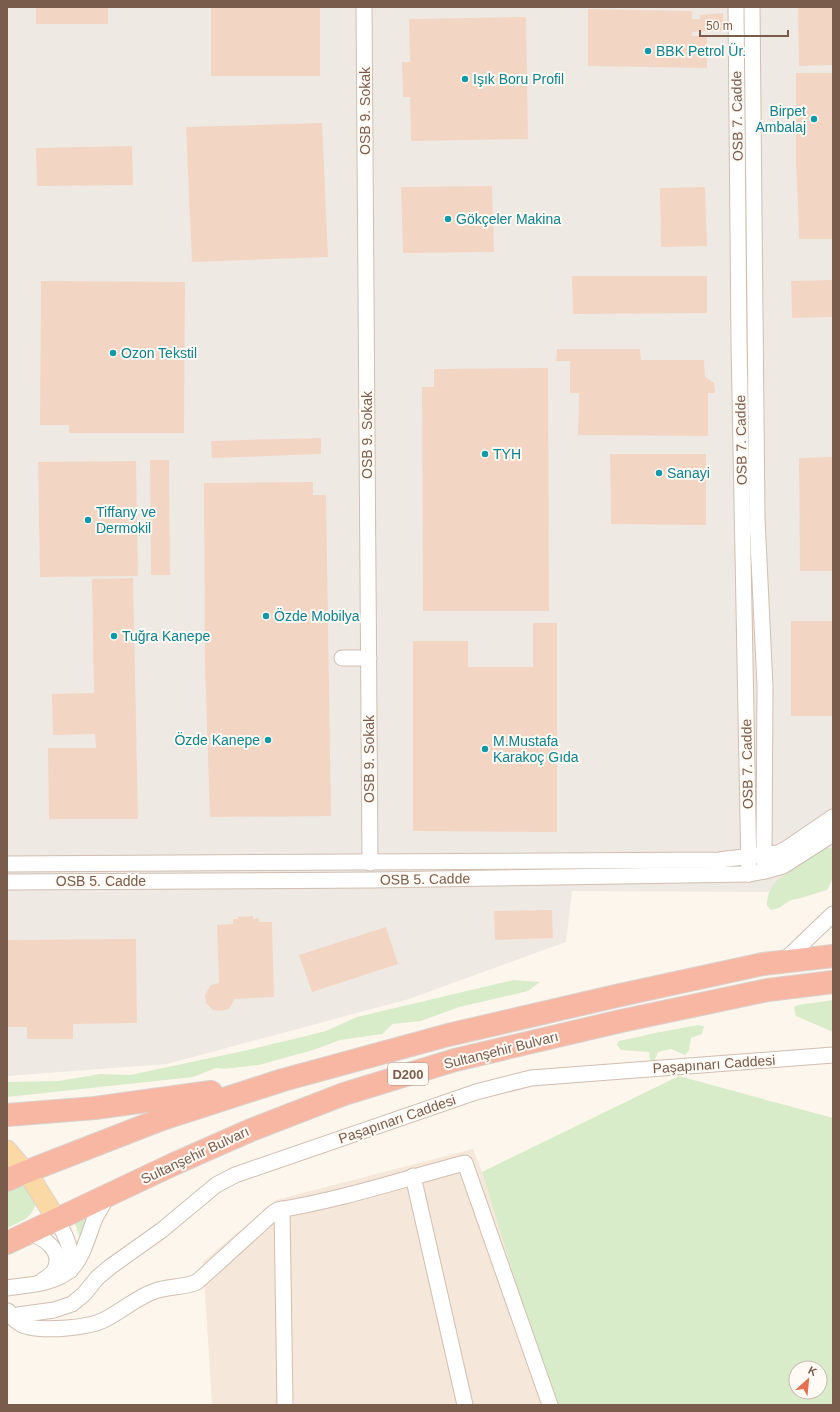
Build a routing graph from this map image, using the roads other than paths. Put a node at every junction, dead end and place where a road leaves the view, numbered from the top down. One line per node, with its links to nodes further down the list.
1 (364, 7): 5 (street, OSB 9. Sokak)
2 (736, 7): 8 (street, OSB 7. Cadde)
3 (752, 7): 8 (street, OSB 7. Cadde)
4 (342, 658): 5 (street)
5 (369, 658): 9 (street, OSB 9. Sokak)
6 (833, 817): 8 (street)
7 (833, 834): 11 (street, OSB 5. Cadde)
8 (756, 856): 9 (street); 11 (street, OSB 7. Cadde); 12 (street, OSB 7. Cadde)
9 (370, 863): 10 (street)
10 (7, 864)
11 (764, 871): 12 (street, OSB 5. Cadde)
12 (749, 874): 13 (street, OSB 5. Cadde)
13 (7, 882)
14 (833, 914): 16 (street)
15 (833, 956): 16 (highway, Sultanşehir Bulvarı / D200)
16 (783, 962): 19 (highway, Sultanşehir Bulvarı / D200)
17 (833, 982): 24 (highway, Sultanşehir Bulvarı / D200)
18 (833, 1055): 32 (street, Paşapınarı Caddesi)
19 (283, 1080): 20 (highway); 22 (highway, Sultanşehir Bulvarı / D200)
20 (7, 1115)
21 (7, 1150): 22 (main road)
22 (16, 1176): 26 (main road)
23 (413, 1176): 25 (street); 34 (street); 35 (street)
24 (107, 1197): 26 (highway, Sultanşehir Bulvarı / D200); 29 (street)
25 (282, 1210): 32 (street); 33 (street)
26 (57, 1220): 27 (highway, Sultanşehir Bulvarı / D200); 29 (street)
27 (27, 1233): 28 (highway, Sultanşehir Bulvarı / D200); 30 (street)
28 (7, 1243)
29 (70, 1271): 30 (street)
30 (40, 1283): 31 (street)
31 (7, 1288)
32 (9, 1313)
33 (285, 1405)
34 (465, 1405)
35 (550, 1405)

